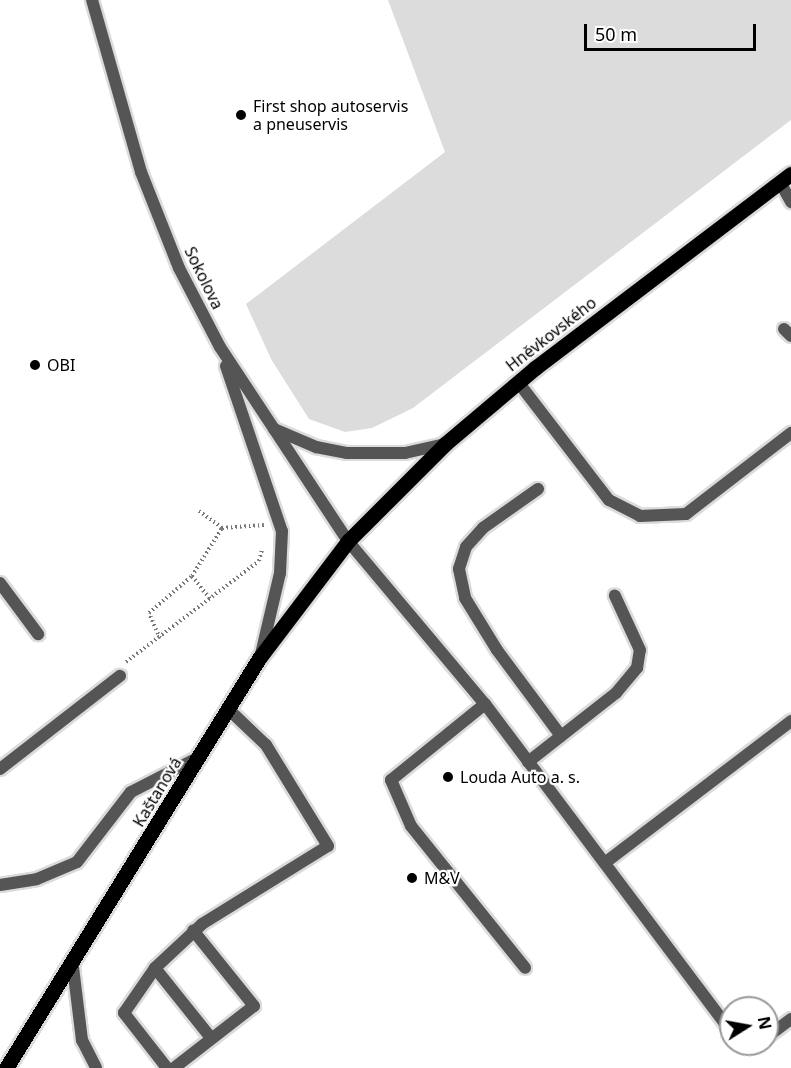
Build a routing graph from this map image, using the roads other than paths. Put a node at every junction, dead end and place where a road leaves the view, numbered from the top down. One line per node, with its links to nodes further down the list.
1 (92, 0): 4 (street, Sokolova)
2 (785, 178): 3 (street); 5 (main road, Hněvkovského)
3 (791, 202)
4 (220, 347): 6 (street, Sokolova); 14 (street)
5 (518, 382): 7 (street); 8 (main road, Hněvkovského)
6 (273, 428): 8 (street); 10 (street, Sokolova)
7 (791, 433)
8 (445, 444): 10 (main road, Hněvkovského)
9 (538, 489): 19 (street)
10 (348, 541): 14 (main road, Kaštanová); 16 (street, Sokolova)
11 (0, 583): 13 (street)
12 (615, 596): 19 (street)
13 (38, 634)
14 (260, 657): 17 (main road, Kaštanová)
15 (120, 676): 22 (street)
16 (485, 704): 21 (street, Sokolova); 28 (street)
17 (228, 709): 20 (main road, Kaštanová); 25 (street)
18 (791, 721): 23 (street)
19 (561, 736): 21 (street)
20 (199, 757): 24 (street); 26 (main road, Kaštanová)
21 (528, 762): 23 (street, Sokolova)
22 (0, 770)
23 (606, 862): 29 (street, Sokolova)
24 (0, 885)
25 (194, 930): 27 (street); 30 (street)
26 (73, 967): 31 (main road, Kaštanová); 32 (street)
27 (155, 968): 30 (street); 33 (street)
28 (525, 968)
29 (719, 1016)
30 (211, 1038): 34 (street)
31 (6, 1068)
32 (96, 1068)
33 (167, 1068)
34 (174, 1068)

